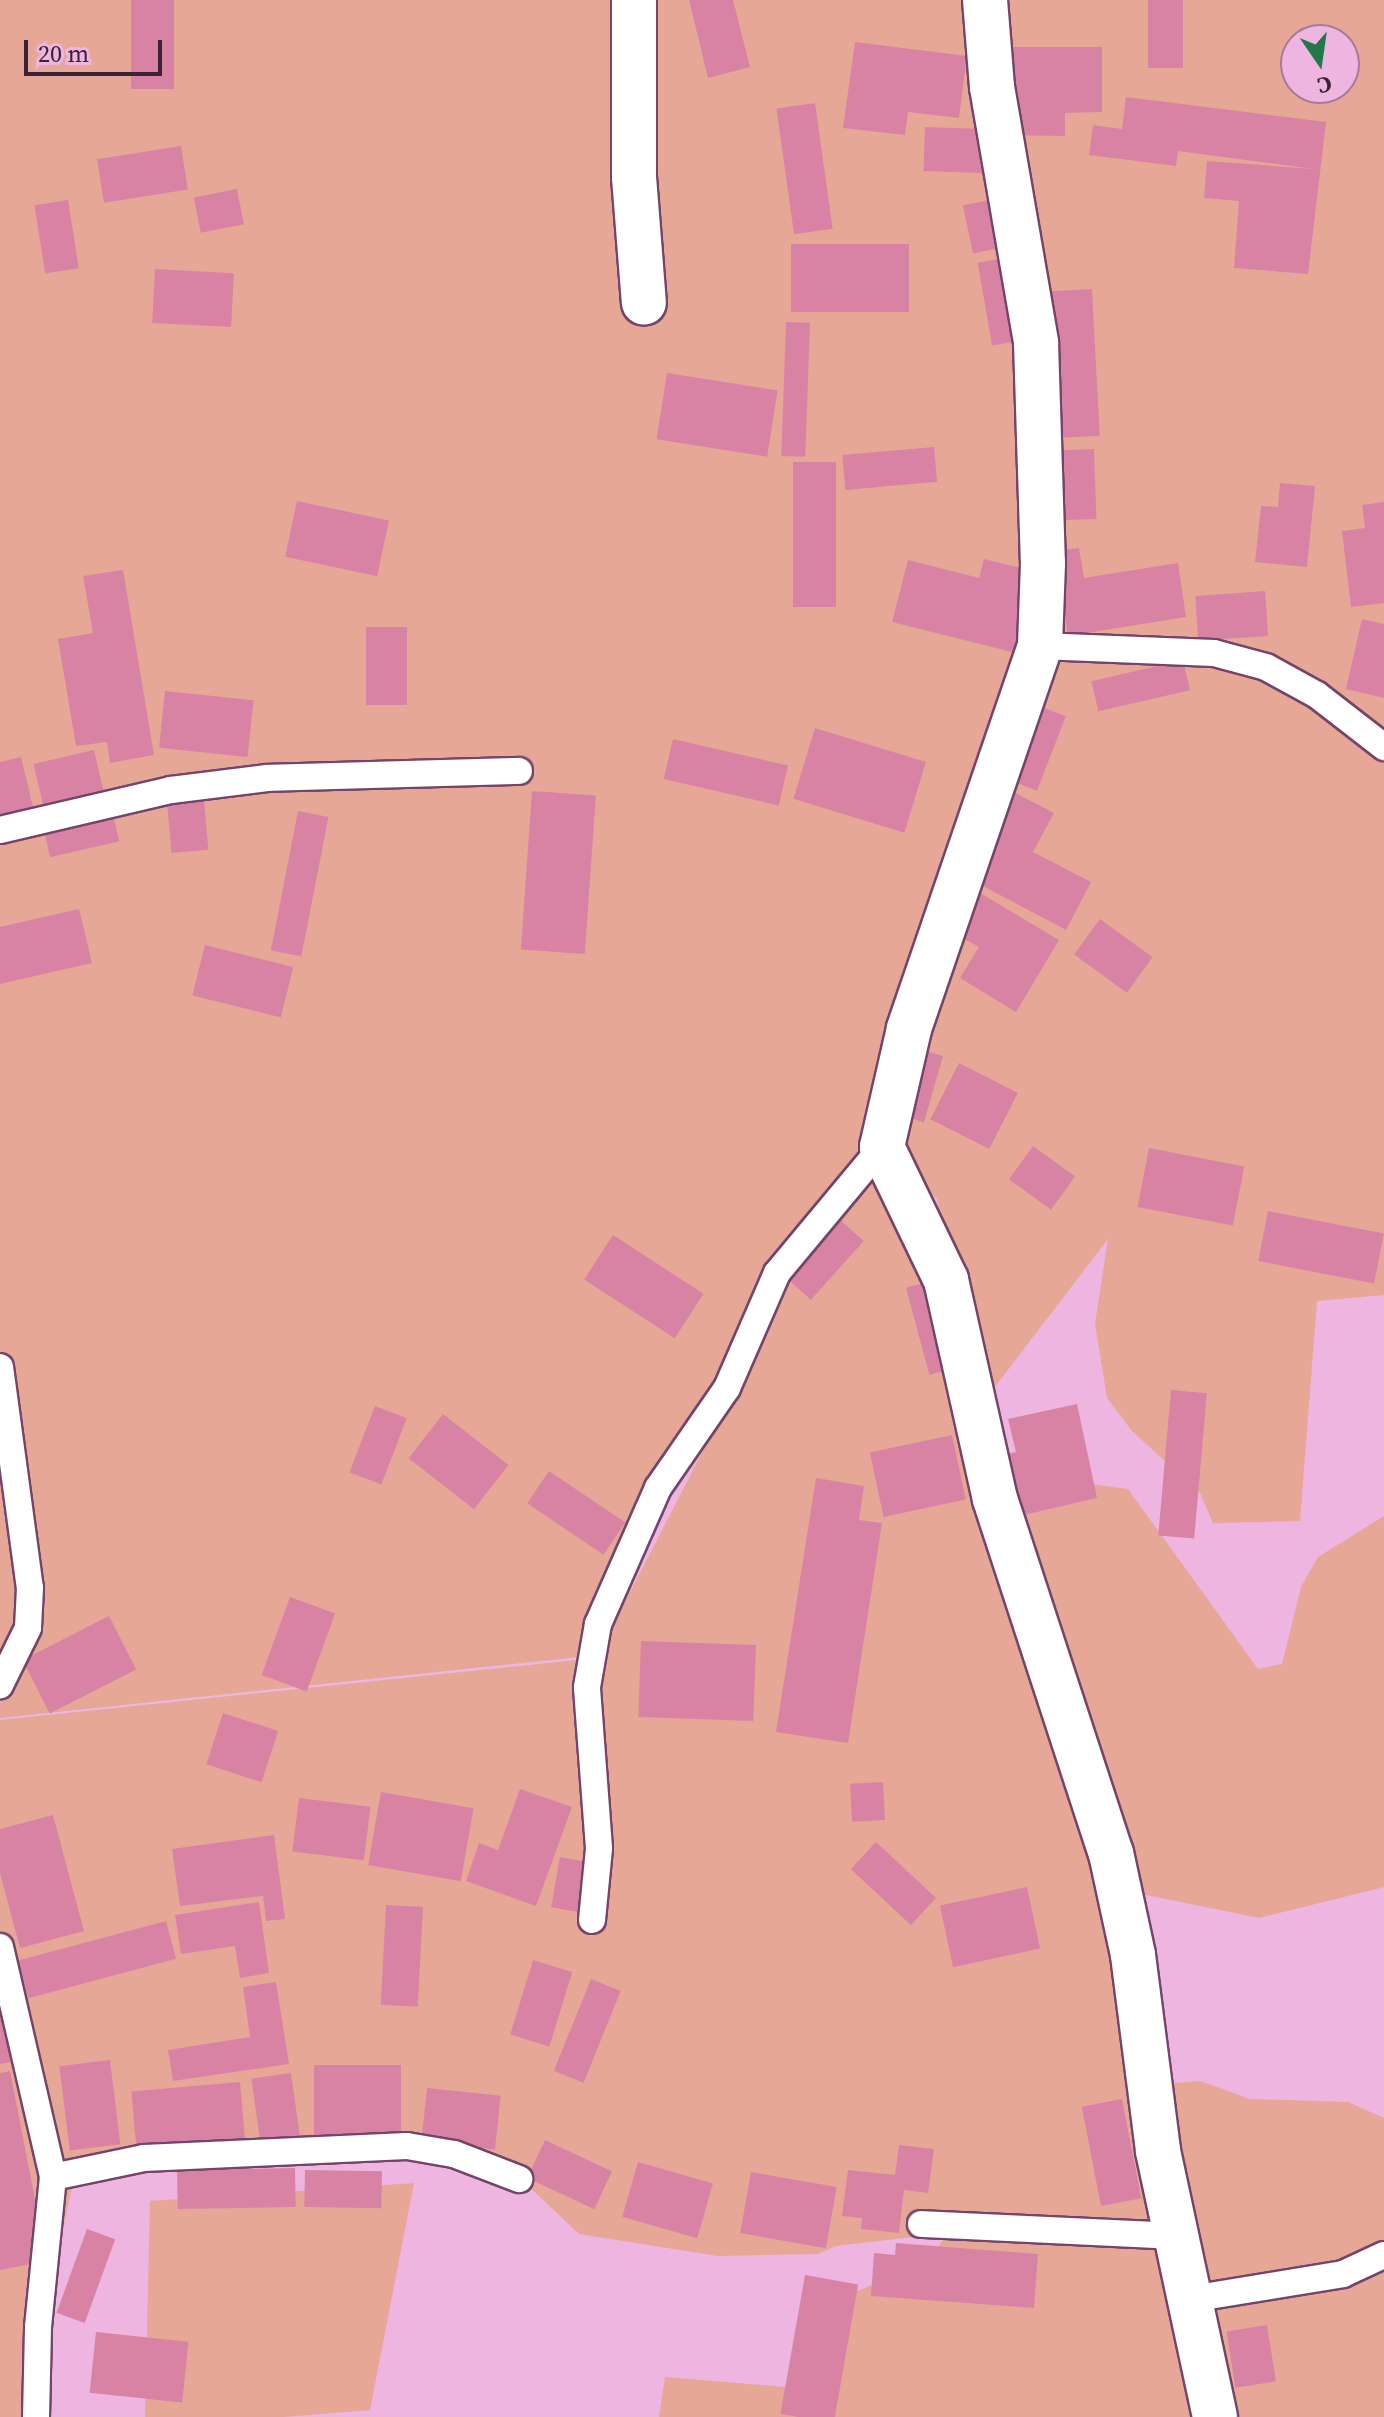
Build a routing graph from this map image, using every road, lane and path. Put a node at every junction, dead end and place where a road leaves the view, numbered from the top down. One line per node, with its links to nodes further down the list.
1 (634, 0): 3 (street)
2 (985, 0): 4 (street)
3 (644, 303)
4 (1040, 646): 5 (lane); 8 (street)
5 (1384, 747)
6 (519, 771): 7 (lane)
7 (0, 830)
8 (882, 1147): 11 (lane); 16 (street)
9 (0, 1367): 10 (lane)
10 (0, 1685)
11 (592, 1920)
12 (0, 1947): 13 (lane)
13 (53, 2177): 14 (lane); 19 (lane)
14 (519, 2179)
15 (921, 2224): 16 (lane)
16 (1175, 2236): 18 (street)
17 (1384, 2255): 18 (lane)
18 (1191, 2299): 20 (street)
19 (36, 2417)
20 (1215, 2417)

